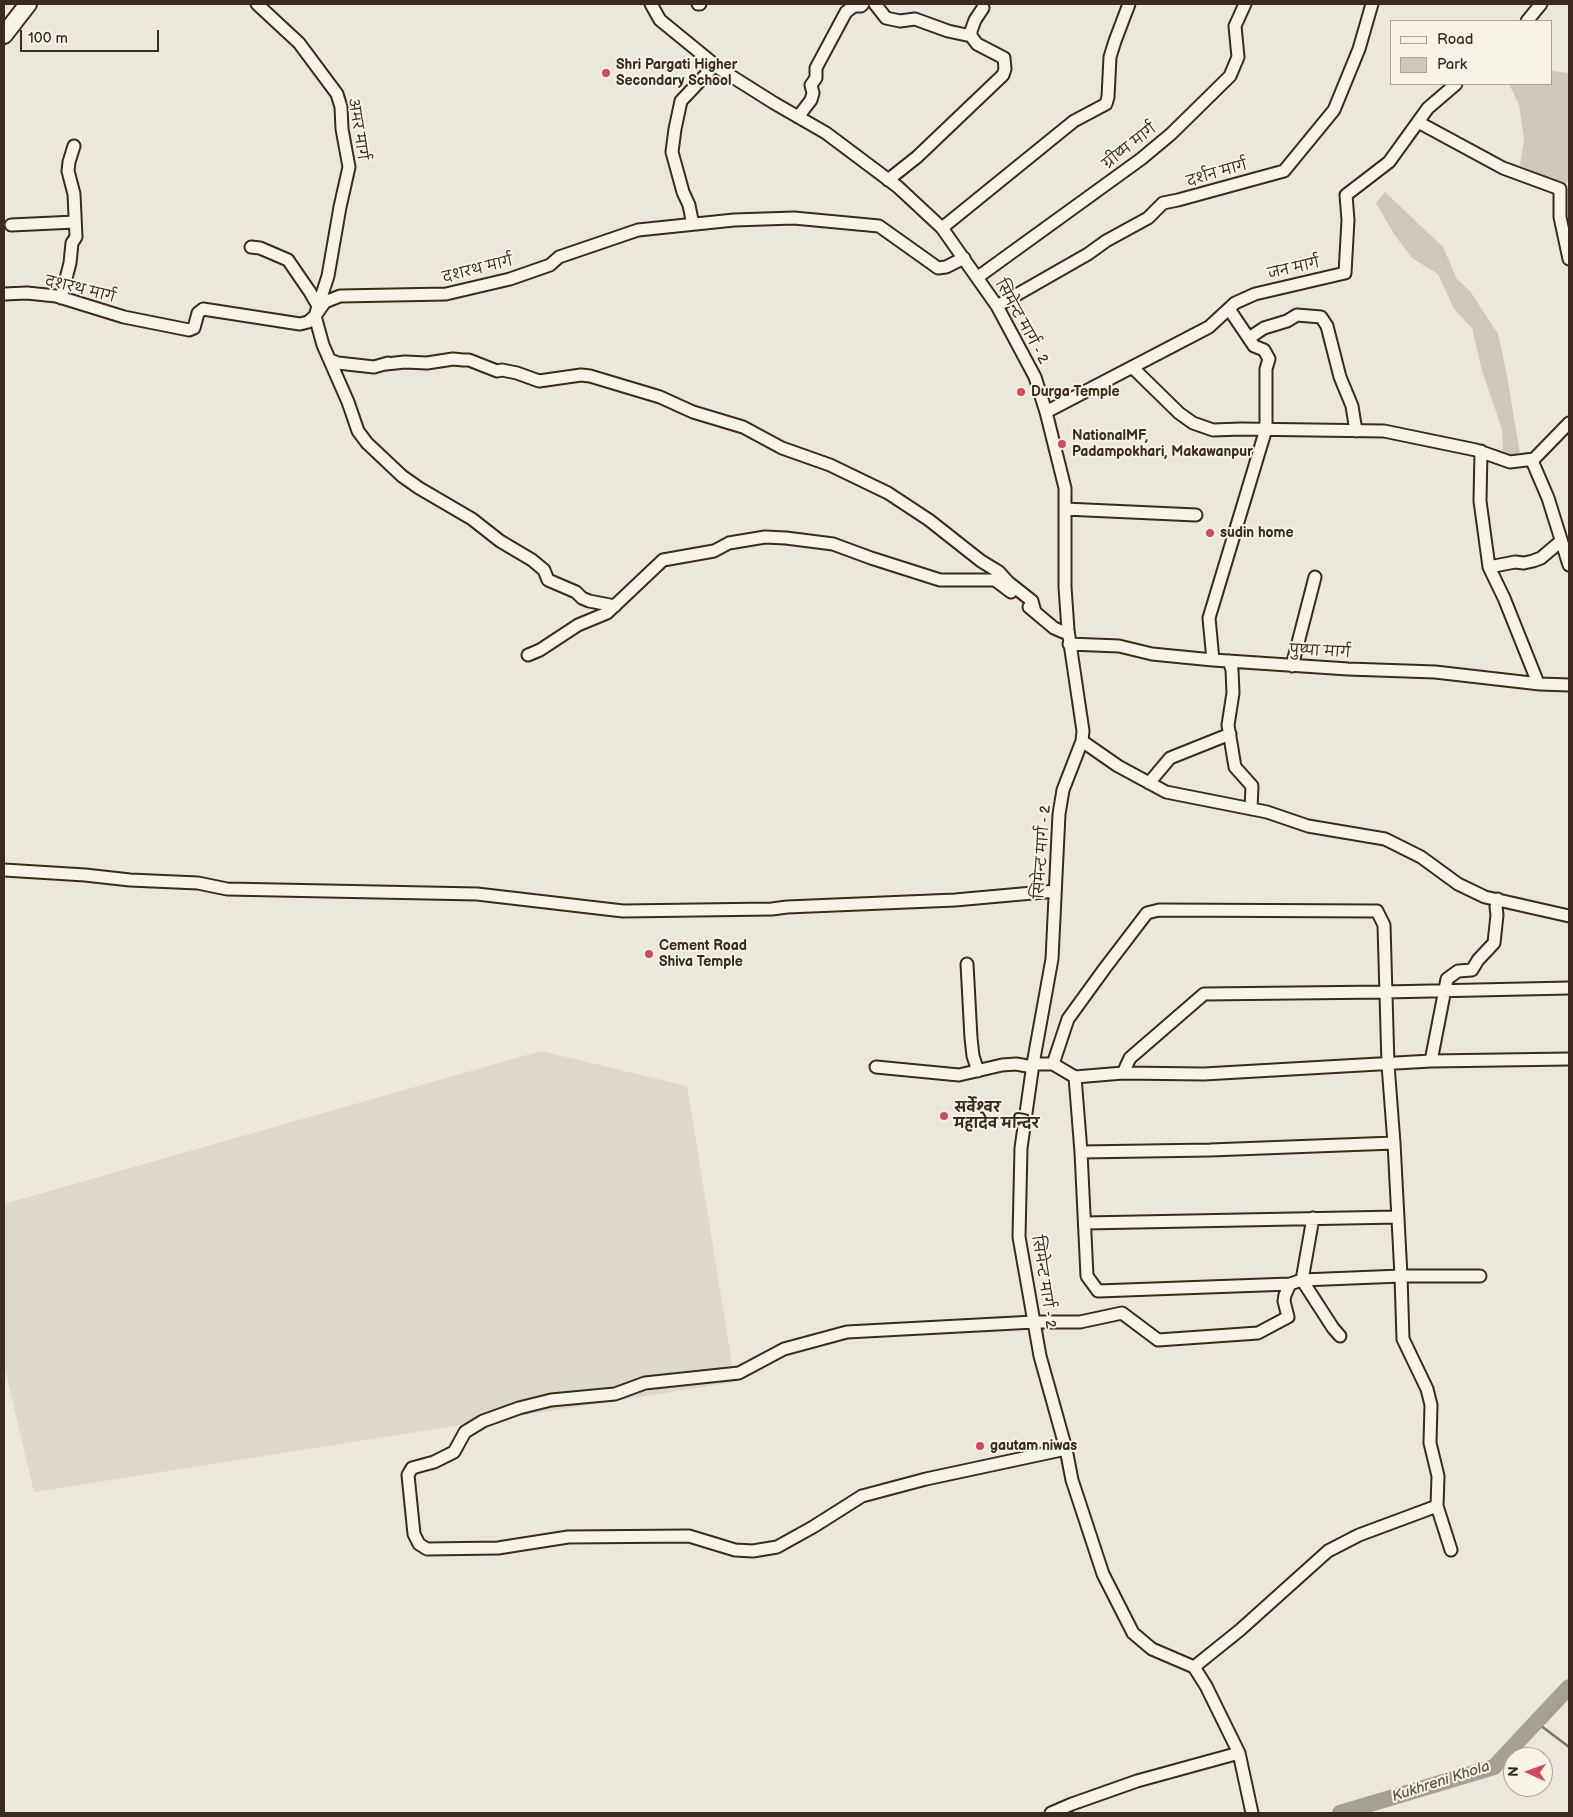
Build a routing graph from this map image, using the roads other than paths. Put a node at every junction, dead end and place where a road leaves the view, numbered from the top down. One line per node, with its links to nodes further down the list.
1 (28, 4): 12 (street)
2 (256, 4): 32 (street, अमर मार्ग)
3 (651, 4): 14 (street, सिमेन्ट मार्ग - 2)
4 (862, 4): 16 (street)
5 (874, 4): 13 (street)
6 (1129, 4): 23 (street)
7 (1245, 4): 27 (street, ग्रीष्म मार्ग)
8 (1372, 4): 30 (street, दर्शन मार्ग)
9 (1541, 4): 11 (street)
10 (983, 8): 13 (street)
11 (1528, 20)
12 (4, 35)
13 (971, 36): 19 (street)
14 (715, 65): 16 (street, सिमेन्ट मार्ग - 2); 21 (street)
15 (1455, 85): 17 (street, जन मार्ग)
16 (798, 117): 19 (street, सिमेन्ट मार्ग - 2)
17 (1418, 122): 26 (street); 31 (street, जन मार्ग)
18 (74, 146): 20 (street)
19 (888, 180): 23 (street, सिमेन्ट मार्ग - 2)
20 (74, 222): 22 (street); 29 (street)
21 (696, 223): 25 (street, दशरथ मार्ग); 32 (street, दशरथ मार्ग)
22 (11, 225)
23 (942, 228): 25 (street, सिमेन्ट मार्ग - 2)
24 (251, 247): 32 (street)
25 (964, 258): 27 (street, सिमेन्ट मार्ग - 2)
26 (1569, 259)
27 (978, 276): 30 (street, सिमेन्ट मार्ग - 2)
28 (4, 294): 29 (street, दशरथ मार्ग)
29 (61, 298): 32 (street, दशरथ मार्ग)
30 (997, 306): 36 (street, सिमेन्ट मार्ग - 2)
31 (1229, 309): 33 (street); 35 (street, जन मार्ग)
32 (316, 311): 34 (street)
33 (1249, 338): 38 (street); 39 (street)
34 (330, 360): 48 (street); 49 (street)
35 (1132, 367): 36 (street, जन मार्ग); 38 (street)
36 (1046, 412): 42 (street, सिमेन्ट मार्ग - 2)
37 (1569, 423): 41 (street)
38 (1266, 429): 39 (street); 52 (street)
39 (1356, 431): 40 (street)
40 (1481, 451): 41 (street); 46 (street)
41 (1534, 459): 44 (street)
42 (1065, 509): 43 (street); 50 (street, सिमेन्ट मार्ग - 2)
43 (1196, 515)
44 (1561, 540): 45 (street); 46 (street)
45 (1569, 565)
46 (1489, 567): 55 (street)
47 (1315, 577): 54 (street)
48 (615, 606): 49 (street); 51 (street)
49 (1035, 612): 50 (street)
50 (1069, 639): 52 (street, पुष्पा मार्ग); 58 (street, सिमेन्ट मार्ग - 2)
51 (528, 655)
52 (1213, 660): 53 (street, पुष्पा मार्ग)
53 (1229, 662): 54 (street, पुष्पा मार्ग); 57 (street)
54 (1292, 666): 55 (street, पुष्पा मार्ग)
55 (1538, 683): 56 (street, पुष्पा मार्ग)
56 (1569, 685)
57 (1230, 734): 59 (street); 60 (street)
58 (1082, 741): 59 (street); 62 (street, सिमेन्ट मार्ग - 2)
59 (1149, 783): 60 (street)
60 (1251, 809): 63 (street)
61 (4, 870): 62 (street)
62 (1055, 891): 72 (street, सिमेन्ट मार्ग - 2)
63 (1498, 899): 64 (street); 67 (street)
64 (1569, 916)
65 (967, 964): 75 (street)
66 (1569, 988): 67 (street)
67 (1444, 990): 68 (street); 70 (street)
68 (1385, 992): 71 (street); 73 (street); 76 (street)
69 (1569, 1059): 70 (street)
70 (1431, 1061): 73 (street)
71 (1053, 1064): 72 (street); 77 (street)
72 (1033, 1065): 75 (street); 87 (street, सिमेन्ट मार्ग - 2)
73 (1388, 1065): 76 (street); 78 (street)
74 (876, 1067): 75 (street)
75 (978, 1071)
76 (1124, 1074): 77 (street)
77 (1075, 1077): 79 (street)
78 (1394, 1143): 79 (street); 80 (street)
79 (1081, 1152): 82 (street)
80 (1398, 1217): 81 (street); 83 (street)
81 (1313, 1218): 82 (street); 85 (street)
82 (1085, 1223): 86 (street)
83 (1401, 1276): 84 (street); 85 (street); 90 (street)
84 (1480, 1276)
85 (1302, 1280): 86 (street); 88 (street)
86 (1290, 1284): 87 (street)
87 (1034, 1322): 89 (street, सिमेन्ट मार्ग - 2); 89 (street)
88 (1340, 1336)
89 (1066, 1449): 92 (street, सिमेन्ट मार्ग - 2)
90 (1437, 1506): 91 (street); 92 (street)
91 (1452, 1550)
92 (1194, 1667): 93 (street)
93 (1240, 1753): 94 (street); 95 (street)
94 (1051, 1813)
95 (1252, 1813)

